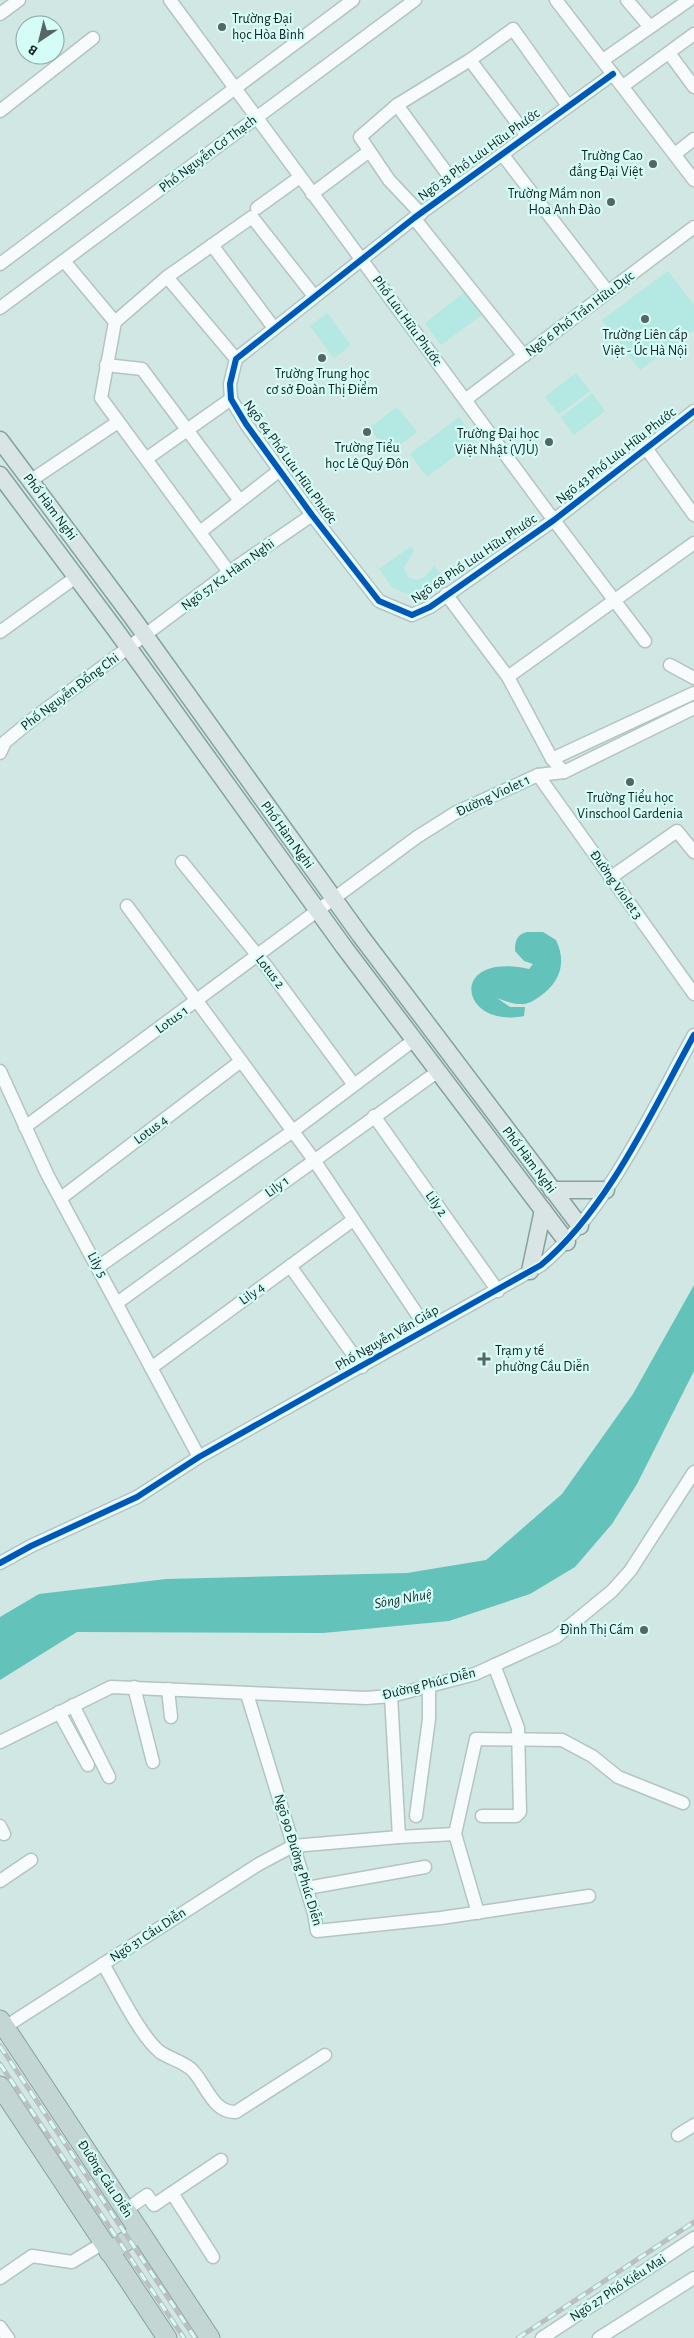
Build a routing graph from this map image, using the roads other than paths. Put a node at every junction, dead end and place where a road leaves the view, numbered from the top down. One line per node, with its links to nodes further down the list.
1 (19, 0): 8 (street)
2 (170, 0): 18 (street, Phố Lưu Hữu Phước)
3 (354, 0): 18 (street)
4 (415, 0): 22 (street, Phố Nguyễn Cơ Thạch)
5 (556, 0): 14 (street)
6 (628, 0): 9 (street)
7 (689, 0): 9 (street)
8 (0, 14)
9 (650, 28): 14 (street)
10 (694, 34): 12 (street)
11 (93, 38): 21 (street)
12 (669, 52): 16 (street); 17 (street)
13 (470, 60): 19 (street); 20 (street); 23 (street)
14 (603, 60): 15 (street)
15 (613, 74): 16 (street); 20 (street, Ngõ 33 Phố Lưu Hữu Phước)
16 (623, 86): 27 (street)
17 (694, 87)
18 (236, 88): 22 (street, Phố Lưu Hữu Phước); 38 (street)
19 (397, 106): 25 (street); 30 (street)
20 (568, 106): 23 (street, Ngõ 33 Phố Lưu Hữu Phước)
21 (0, 111)
22 (257, 118): 28 (street, Phố Lưu Hữu Phước); 37 (street, Phố Nguyễn Cơ Thạch)
23 (526, 136): 26 (street, Ngõ 33 Phố Lưu Hữu Phước)
24 (694, 139): 27 (street)
25 (368, 152): 31 (street); 33 (street)
26 (502, 154): 30 (street, Ngõ 33 Phố Lưu Hữu Phước); 40 (street)
27 (674, 154): 29 (street)
28 (300, 177): 31 (street, Phố Lưu Hữu Phước); 32 (street)
29 (694, 180)
30 (457, 187): 33 (street, Ngõ 33 Phố Lưu Hữu Phước)
31 (312, 194): 36 (street, Phố Lưu Hữu Phước)
32 (255, 213): 35 (street); 41 (street)
33 (418, 216): 36 (street, Ngõ 33 Phố Lưu Hữu Phước); 45 (street)
34 (694, 227): 40 (street, Ngõ 6 Phố Trần Hữu Dực)
35 (212, 245): 39 (street); 44 (street)
36 (361, 259): 41 (street); 49 (street, Phố Lưu Hữu Phước)
37 (64, 261): 42 (street, Phố Nguyễn Cơ Thạch); 43 (street)
38 (0, 264)
39 (167, 277): 43 (street); 46 (street)
40 (608, 292): 45 (street, Ngõ 6 Phố Trần Hữu Dực)
41 (314, 296): 44 (street)
42 (0, 308)
43 (115, 322): 47 (street)
44 (274, 328): 46 (street)
45 (524, 356): 49 (street, Ngõ 6 Phố Trần Hữu Dực)
46 (236, 359): 48 (street, Ngõ 64 Phố Lưu Hữu Phước)
47 (106, 365): 51 (street); 52 (street)
48 (231, 399): 52 (street); 56 (street, Ngõ 64 Phố Lưu Hữu Phước)
49 (465, 400): 62 (street, Phố Lưu Hữu Phước)
50 (694, 411): 54 (street, Ngõ 43 Phố Lưu Hữu Phước)
51 (118, 422): 55 (street); 58 (street)
52 (188, 429): 55 (street); 59 (street)
53 (0, 440): 58 (main road, Phố Hàm Nghi)
54 (646, 448): 60 (street); 62 (street, Ngõ 43 Phố Lưu Hữu Phước)
55 (146, 459): 63 (street)
56 (280, 470): 59 (street); 61 (street, Ngõ 64 Phố Lưu Hữu Phước)
57 (0, 475): 66 (main road, Phố Hàm Nghi)
58 (30, 481): 71 (main road, Phố Hàm Nghi)
59 (240, 501): 63 (street)
60 (694, 515)
61 (312, 516): 65 (street, Ngõ 57 K2 Hàm Nghi); 69 (street, Ngõ 64 Phố Lưu Hữu Phước)
62 (554, 520): 67 (street, Ngõ 68 Phố Lưu Hữu Phước); 68 (street, Phố Lưu Hữu Phước)
63 (200, 532): 65 (street)
64 (694, 543): 68 (street)
65 (230, 572): 71 (street, Ngõ 57 K2 Hàm Nghi)
66 (76, 577): 70 (street); 73 (main road, Phố Hàm Nghi)
67 (446, 594): 69 (street, Ngõ 68 Phố Lưu Hữu Phước); 75 (street)
68 (614, 602): 72 (street, Phố Lưu Hữu Phước); 75 (street)
69 (407, 614)
70 (0, 632)
71 (144, 635): 73 (street, Phố Nguyễn Đổng Chi); 86 (main road, Phố Hàm Nghi)
72 (646, 641)
73 (127, 648): 79 (street, Phố Nguyễn Đổng Chi); 88 (main road, Phố Hàm Nghi)
74 (670, 665): 76 (street)
75 (508, 677): 80 (street)
76 (694, 678)
77 (694, 693): 80 (street)
78 (694, 708): 81 (street, Đường Violet 1)
79 (2, 744)
80 (552, 758): 81 (street)
81 (564, 772): 82 (street, Đường Violet 1)
82 (538, 775): 85 (street, Đường Violet 3); 86 (street, Đường Violet 1)
83 (694, 852): 85 (street)
84 (182, 862): 89 (street, Lotus 2)
85 (610, 878): 90 (street, Đường Violet 3)
86 (334, 898): 88 (street, Đường Violet 1); 102 (main road, Phố Hàm Nghi)
87 (127, 906): 91 (street)
88 (317, 910): 89 (street, Lotus 1); 93 (main road, Phố Hàm Nghi)
89 (257, 955): 91 (street, Lotus 1); 97 (street, Lotus 2)
90 (694, 994)
91 (197, 1001): 94 (street); 99 (street, Lotus 1)
92 (694, 1035): 103 (street, Phố Nguyễn Văn Giáp)
93 (414, 1040): 96 (main road, Phố Hàm Nghi); 97 (street)
94 (241, 1061): 100 (street); 104 (street, Lotus 4)
95 (0, 1071): 99 (street, Lily 5)
96 (437, 1072): 98 (street, Lily 1); 105 (main road, Phố Hàm Nghi)
97 (354, 1085): 100 (street)
98 (374, 1116): 101 (street, Lily 1); 112 (street, Lily 2)
99 (25, 1127): 104 (street, Lily 5)
100 (293, 1131): 101 (street); 109 (street)
101 (314, 1160): 106 (street); 113 (street, Lily 1)
102 (552, 1190): 103 (main road); 107 (main road, Phố Hàm Nghi)
103 (606, 1190): 107 (street, Phố Nguyễn Văn Giáp)
104 (61, 1198): 109 (street, Lily 5)
105 (543, 1210): 108 (main road, Phố Hàm Nghi); 111 (main road)
106 (353, 1220): 110 (street, Lily 4); 114 (street)
107 (580, 1226): 108 (street, Phố Nguyễn Văn Giáp)
108 (567, 1242): 111 (street, Phố Nguyễn Văn Giáp)
109 (98, 1266): 113 (street, Lily 5)
110 (290, 1266): 115 (street); 116 (street, Lily 4)
111 (530, 1271): 112 (street, Phố Nguyễn Văn Giáp)
112 (498, 1291): 114 (street, Phố Nguyễn Văn Giáp)
113 (117, 1303): 116 (street, Lily 5)
114 (427, 1329): 115 (street, Phố Nguyễn Văn Giáp)
115 (362, 1367): 117 (street, Phố Nguyễn Văn Giáp)
116 (151, 1368): 117 (street, Lily 5)
117 (200, 1457): 119 (street, Phố Nguyễn Văn Giáp)
118 (694, 1472): 120 (street, Đường Phúc Diễn)
119 (0, 1564)
120 (494, 1665): 121 (street, Đường Phúc Diễn); 130 (street)
121 (429, 1685): 125 (street, Đường Phúc Diễn); 136 (street)
122 (132, 1687): 123 (street, Đường Phúc Diễn); 126 (street, Đường Phúc Diễn); 129 (street); 132 (street)
123 (166, 1689): 124 (street, Đường Phúc Diễn); 128 (street)
124 (248, 1694): 125 (street, Đường Phúc Diễn); 140 (street, Ngõ 90 Đường Phúc Diễn)
125 (391, 1696): 139 (street)
126 (73, 1705): 127 (street, Đường Phúc Diễn); 134 (street)
127 (58, 1712): 131 (street, Đường Phúc Diễn); 133 (street)
128 (169, 1717)
129 (137, 1730)
130 (518, 1738): 135 (street); 137 (street); 138 (street)
131 (0, 1742)
132 (153, 1762)
133 (88, 1765)
134 (109, 1778)
135 (683, 1803)
136 (416, 1816)
137 (482, 1816)
138 (455, 1834): 139 (street); 146 (street)
139 (399, 1837): 140 (street)
140 (293, 1846): 144 (street, Ngõ 90 Đường Phúc Diễn); 147 (street, Ngõ 31 Cầu Diễn)
141 (31, 1860): 143 (street)
142 (425, 1867): 144 (street)
143 (0, 1881)
144 (307, 1888): 146 (street, Ngõ 90 Đường Phúc Diễn)
145 (589, 1896): 146 (street, Ngõ 90 Đường Phúc Diễn)
146 (478, 1913)
147 (103, 1964): 148 (street, Ngõ 31 Cầu Diễn); 149 (street)
148 (2, 2023): 155 (highway, Đường Cầu Diễn)
149 (325, 2056)
150 (0, 2086): 158 (highway)
151 (694, 2125): 152 (street)
152 (678, 2135)
153 (221, 2160): 154 (street)
154 (172, 2193): 155 (street); 159 (street)
155 (126, 2210): 156 (highway, Đường Cầu Diễn)
156 (140, 2232): 158 (highway); 165 (highway, Đường Cầu Diễn)
157 (694, 2238): 166 (street, Ngõ 27 Phố Kiều Mai)
158 (106, 2247): 160 (street); 163 (highway)
159 (213, 2257)
160 (0, 2278)
161 (694, 2278): 167 (street)
162 (0, 2327): 164 (street)
163 (163, 2337)
164 (8, 2338)
165 (210, 2338)
166 (542, 2338)
167 (598, 2338)

